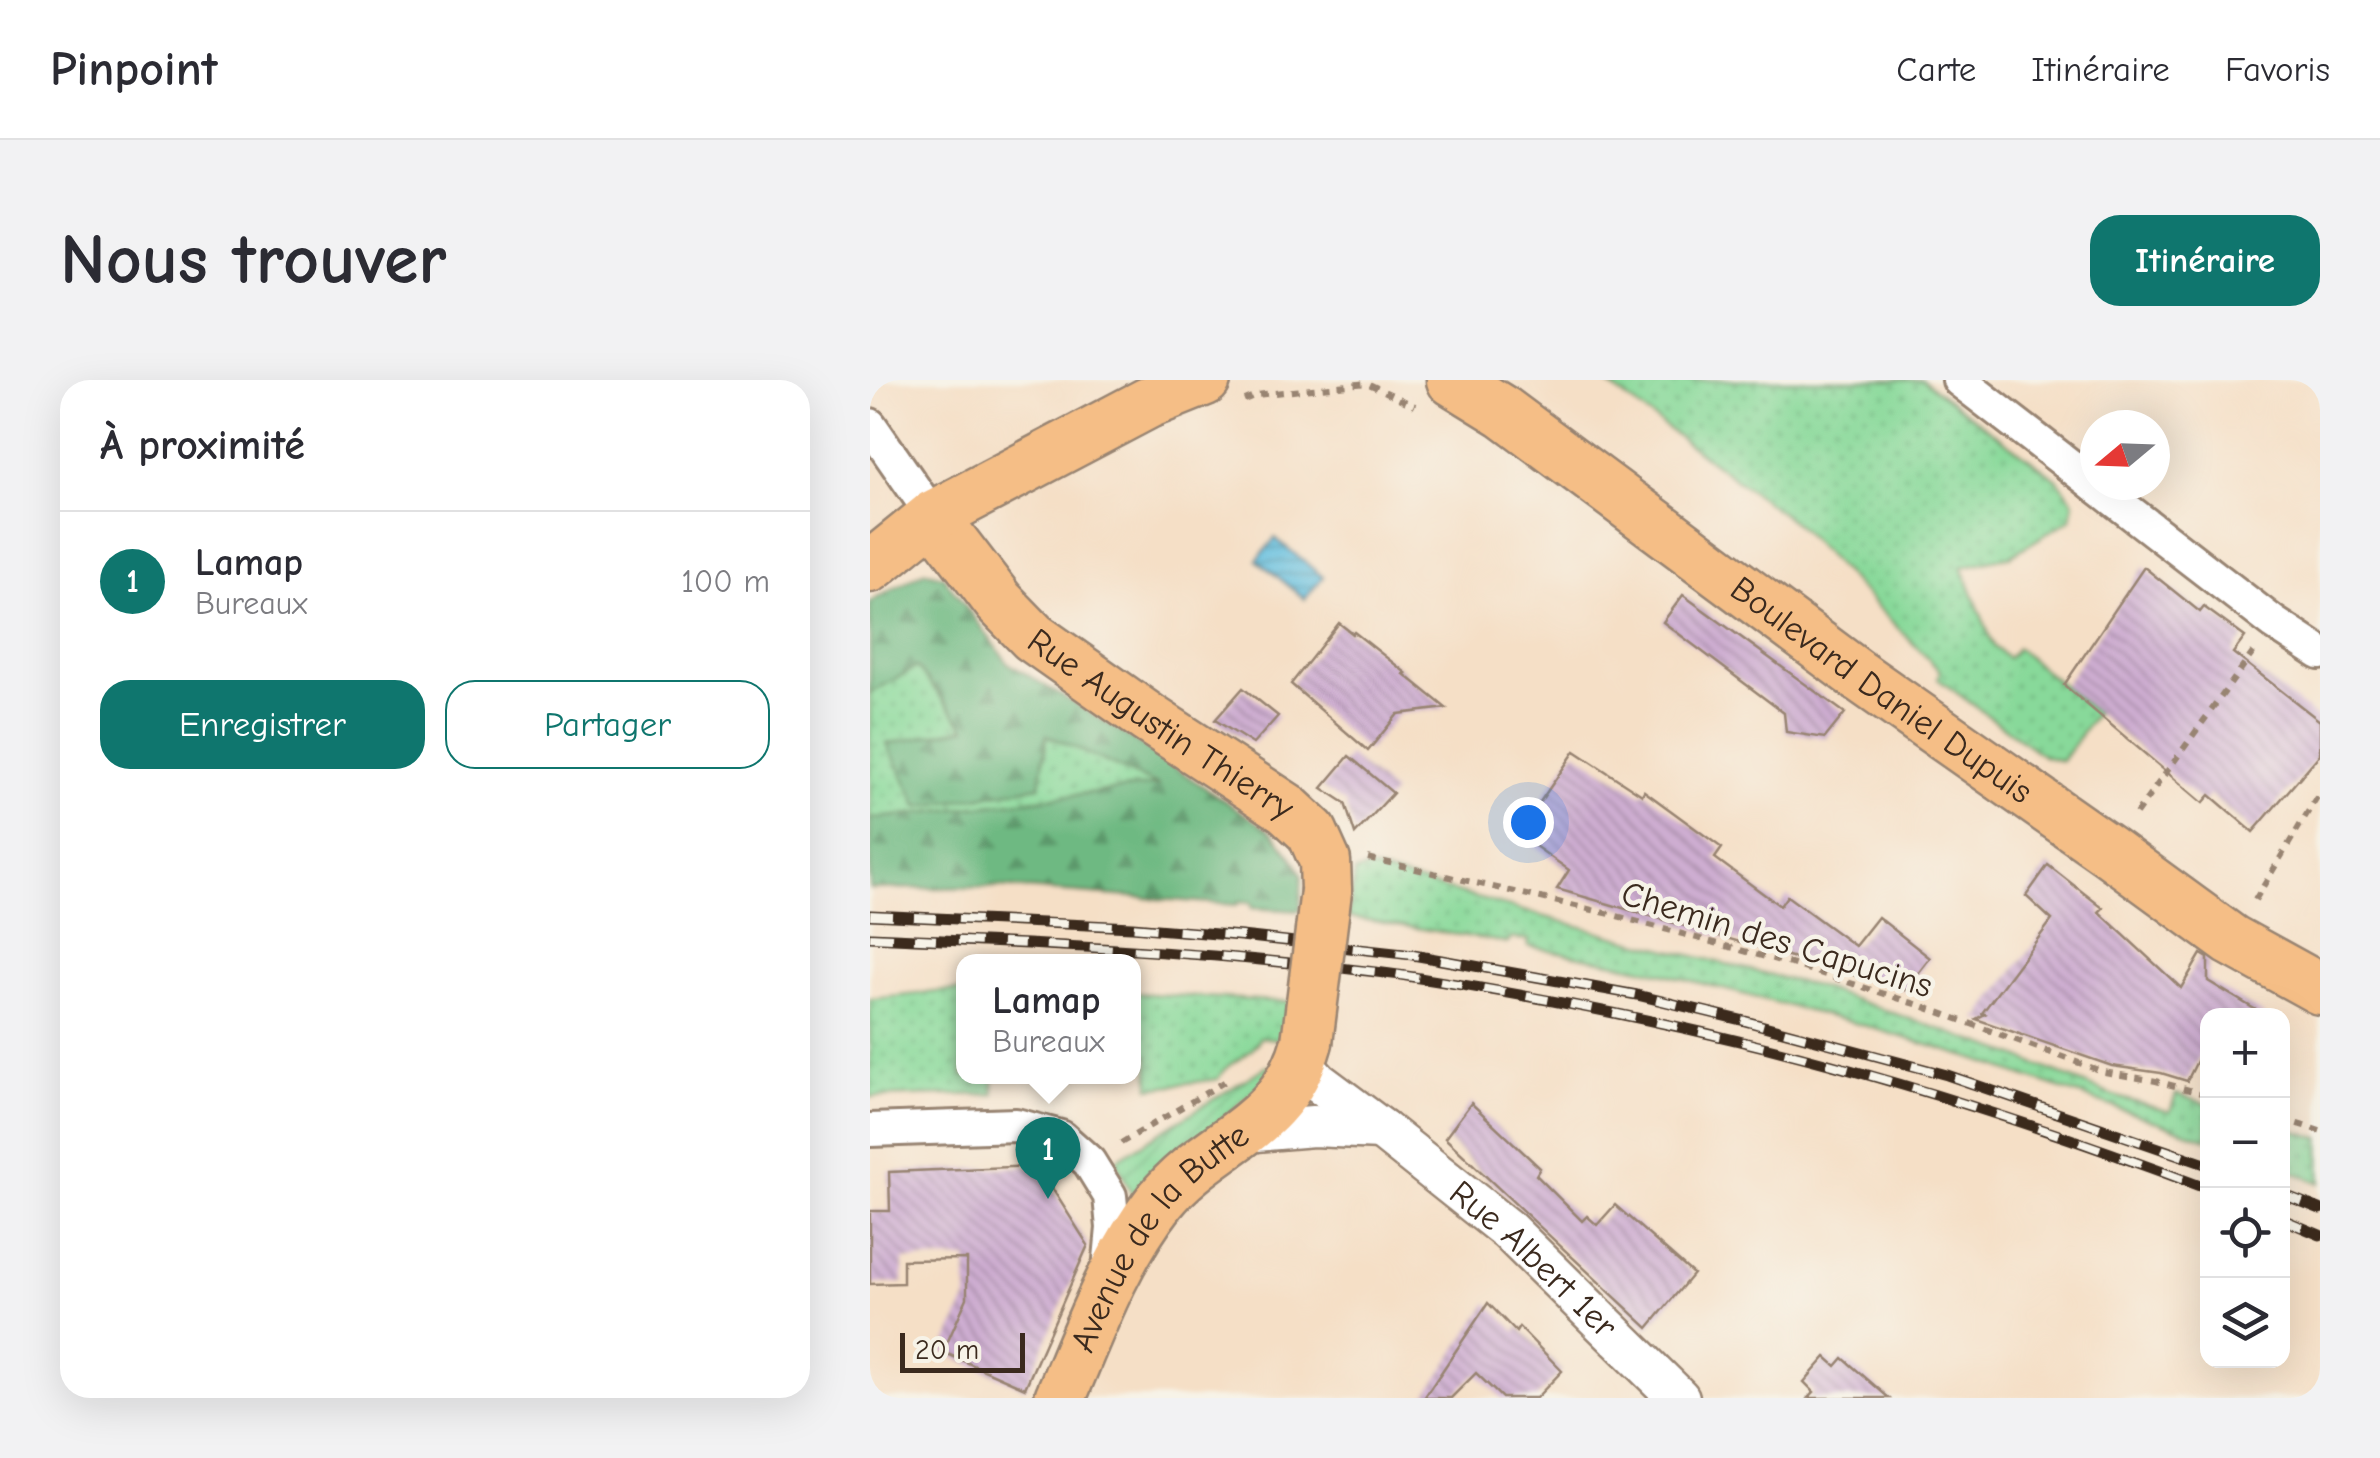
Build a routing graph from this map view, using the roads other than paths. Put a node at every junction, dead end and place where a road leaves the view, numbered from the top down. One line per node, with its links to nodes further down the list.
1 (1959, 380): 5 (street)
2 (1221, 391): 7 (main road)
3 (1436, 394): 11 (main road, Boulevard Daniel Dupuis)
4 (870, 425): 7 (street, Rue Augustin Thierry)
5 (2080, 473)
6 (2114, 500): 10 (street)
7 (933, 516): 8 (main road); 9 (main road); 12 (main road, Rue Augustin Thierry, bridge)
8 (870, 528)
9 (870, 568)
10 (2320, 652)
11 (2320, 989)
12 (1297, 1067): 13 (street, Rue Albert 1er); 15 (main road, Avenue de la Butte)
13 (1381, 1129): 15 (street); 18 (street, Rue Albert 1er)
14 (870, 1130): 16 (street)
15 (1245, 1132): 16 (main road, Avenue de la Butte)
16 (1108, 1284): 17 (main road, Avenue de la Butte)
17 (1060, 1398)
18 (1680, 1398)

